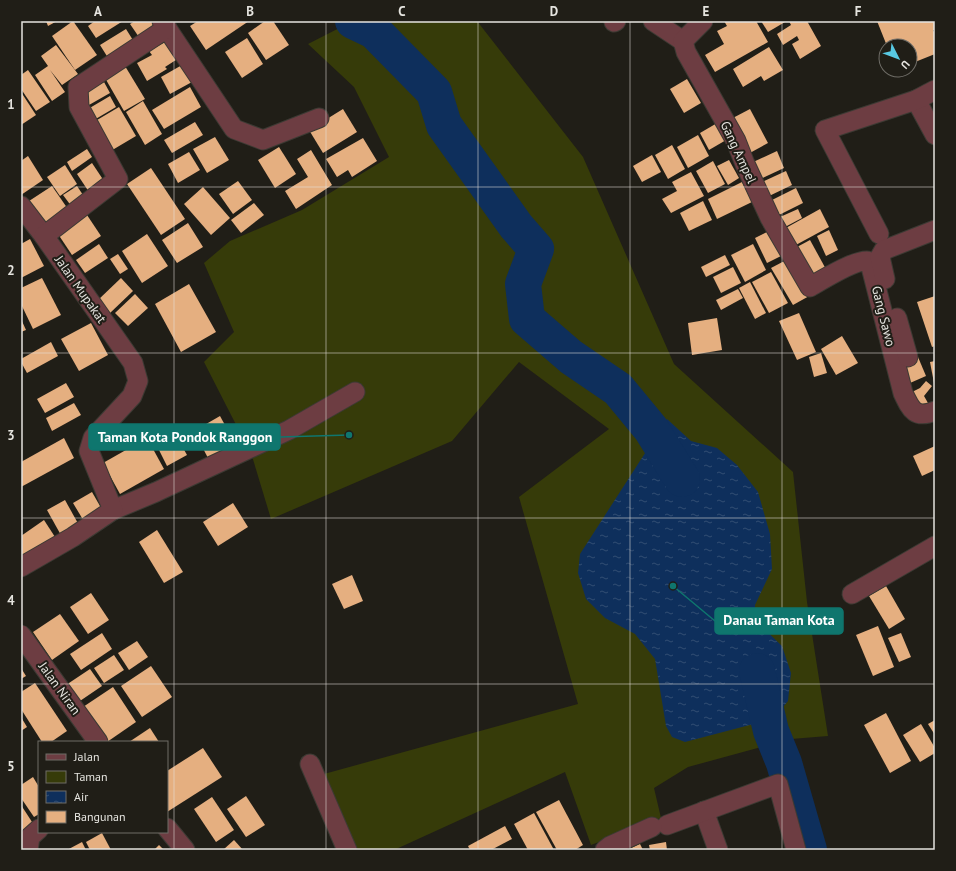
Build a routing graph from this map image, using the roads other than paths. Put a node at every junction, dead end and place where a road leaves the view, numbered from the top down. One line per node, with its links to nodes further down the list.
1 (653, 21): 4 (street)
2 (703, 21): 4 (street)
3 (165, 25): 7 (street); 11 (street)
4 (683, 41): 13 (street, Gang Ampel)
5 (935, 90): 6 (street)
6 (916, 100): 8 (street); 12 (street)
7 (319, 118)
8 (935, 135)
9 (21, 206): 11 (street, Jalan Mupakat)
10 (935, 230): 12 (street)
11 (44, 236): 17 (street, Jalan Mupakat)
12 (882, 242): 14 (street)
13 (810, 287): 16 (street, Gang Sawo)
14 (908, 357)
15 (354, 392): 17 (street)
16 (935, 411)
17 (113, 510): 19 (street)
18 (935, 546): 20 (street)
19 (21, 567)
20 (852, 594)
21 (21, 635): 22 (street, Jalan Niran)
22 (97, 741)
23 (310, 764): 29 (street)
24 (704, 811): 30 (street); 31 (street); 32 (street)
25 (38, 829): 27 (street)
26 (168, 829): 28 (street)
27 (28, 850)
28 (186, 850)
29 (347, 850)
30 (605, 850)
31 (718, 850)
32 (796, 850)

